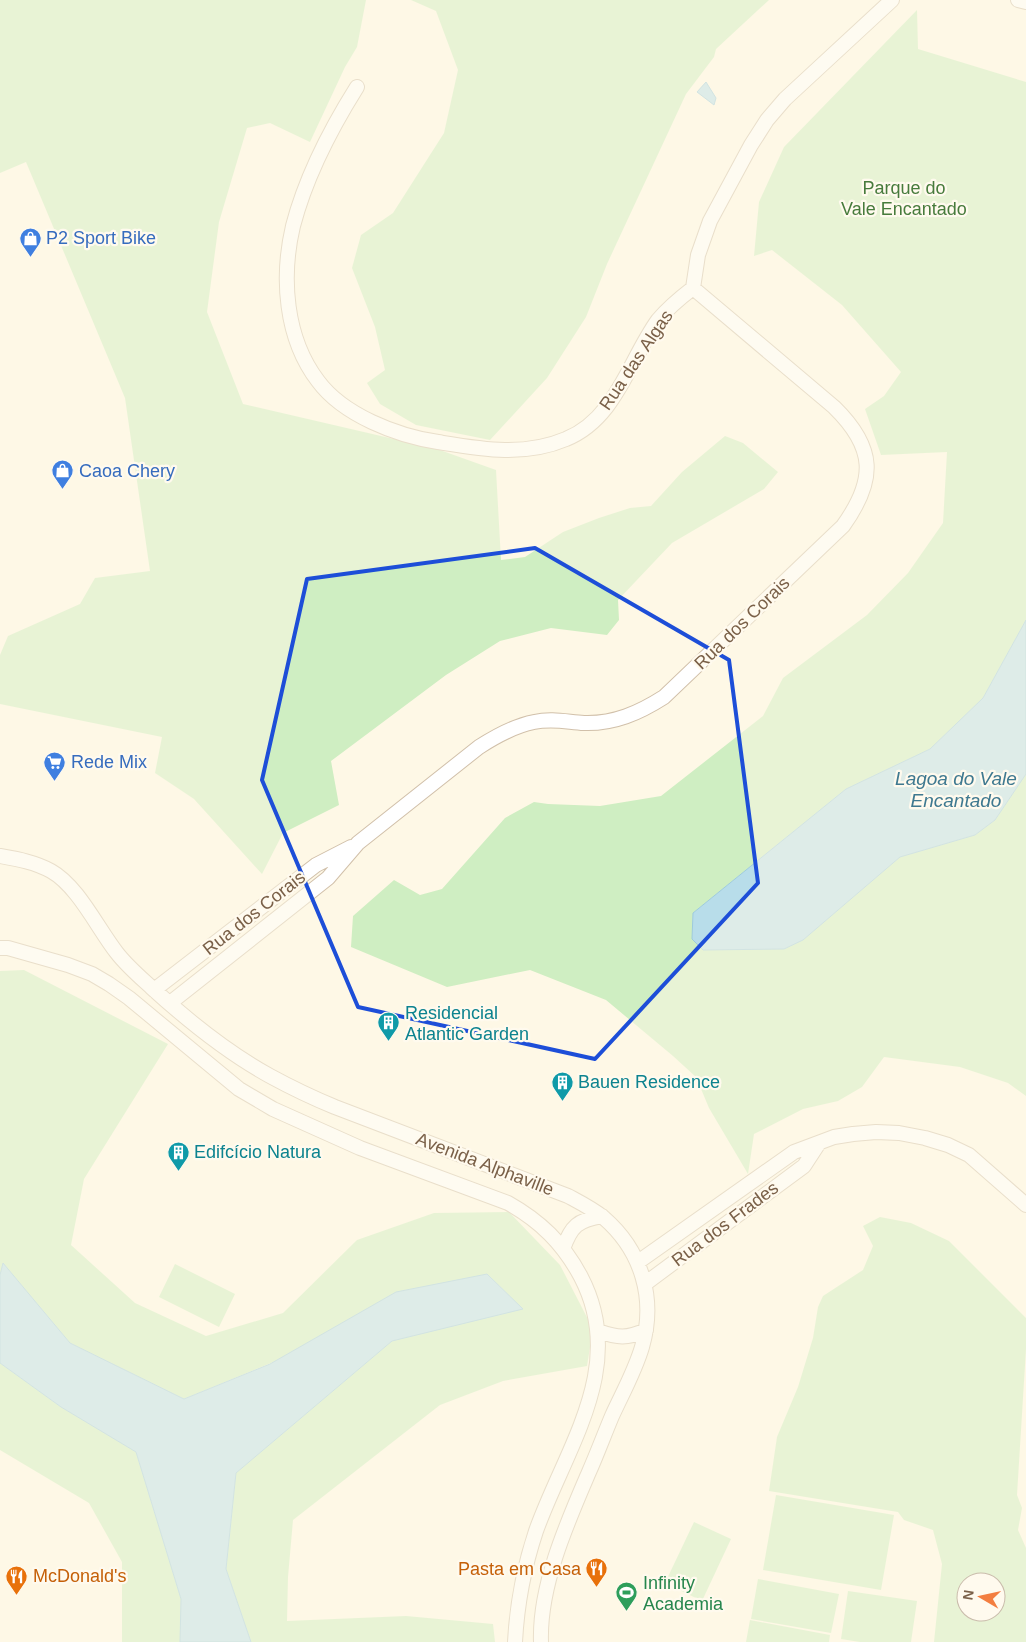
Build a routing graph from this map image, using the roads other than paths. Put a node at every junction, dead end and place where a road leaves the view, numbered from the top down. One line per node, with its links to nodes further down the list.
1 (892, 0): 5 (street)
2 (1018, 0): 3 (street)
3 (1026, 2)
4 (357, 87): 5 (street, Rua das Algas)
5 (693, 288): 6 (street, Rua dos Corais)
6 (358, 843): 8 (street, Rua dos Corais); 9 (street, Rua dos Corais)
7 (0, 856): 11 (street, Avenida Alphaville)
8 (278, 895): 9 (street); 11 (street, Rua dos Corais)
9 (289, 909): 12 (street, Rua dos Corais)
10 (3, 947): 18 (street, Avenida Alphaville)
11 (154, 990): 12 (street, Avenida Alphaville)
12 (170, 1003): 17 (street, Avenida Alphaville)
13 (819, 1144): 14 (street, Rua dos Frades); 15 (street, Rua dos Frades); 16 (street)
14 (755, 1180): 15 (street); 19 (street, Rua dos Frades)
15 (765, 1194): 20 (street, Rua dos Frades)
16 (1026, 1205)
17 (602, 1216): 18 (street); 19 (street, Avenida Alphaville)
18 (563, 1249): 22 (street, Avenida Alphaville)
19 (638, 1262): 20 (street, Avenida Alphaville)
20 (646, 1283): 21 (street, Avenida Alphaville)
21 (646, 1330): 22 (street); 24 (street, Avenida Alphaville)
22 (598, 1331): 23 (street, Avenida Alphaville)
23 (515, 1642)
24 (541, 1642)

